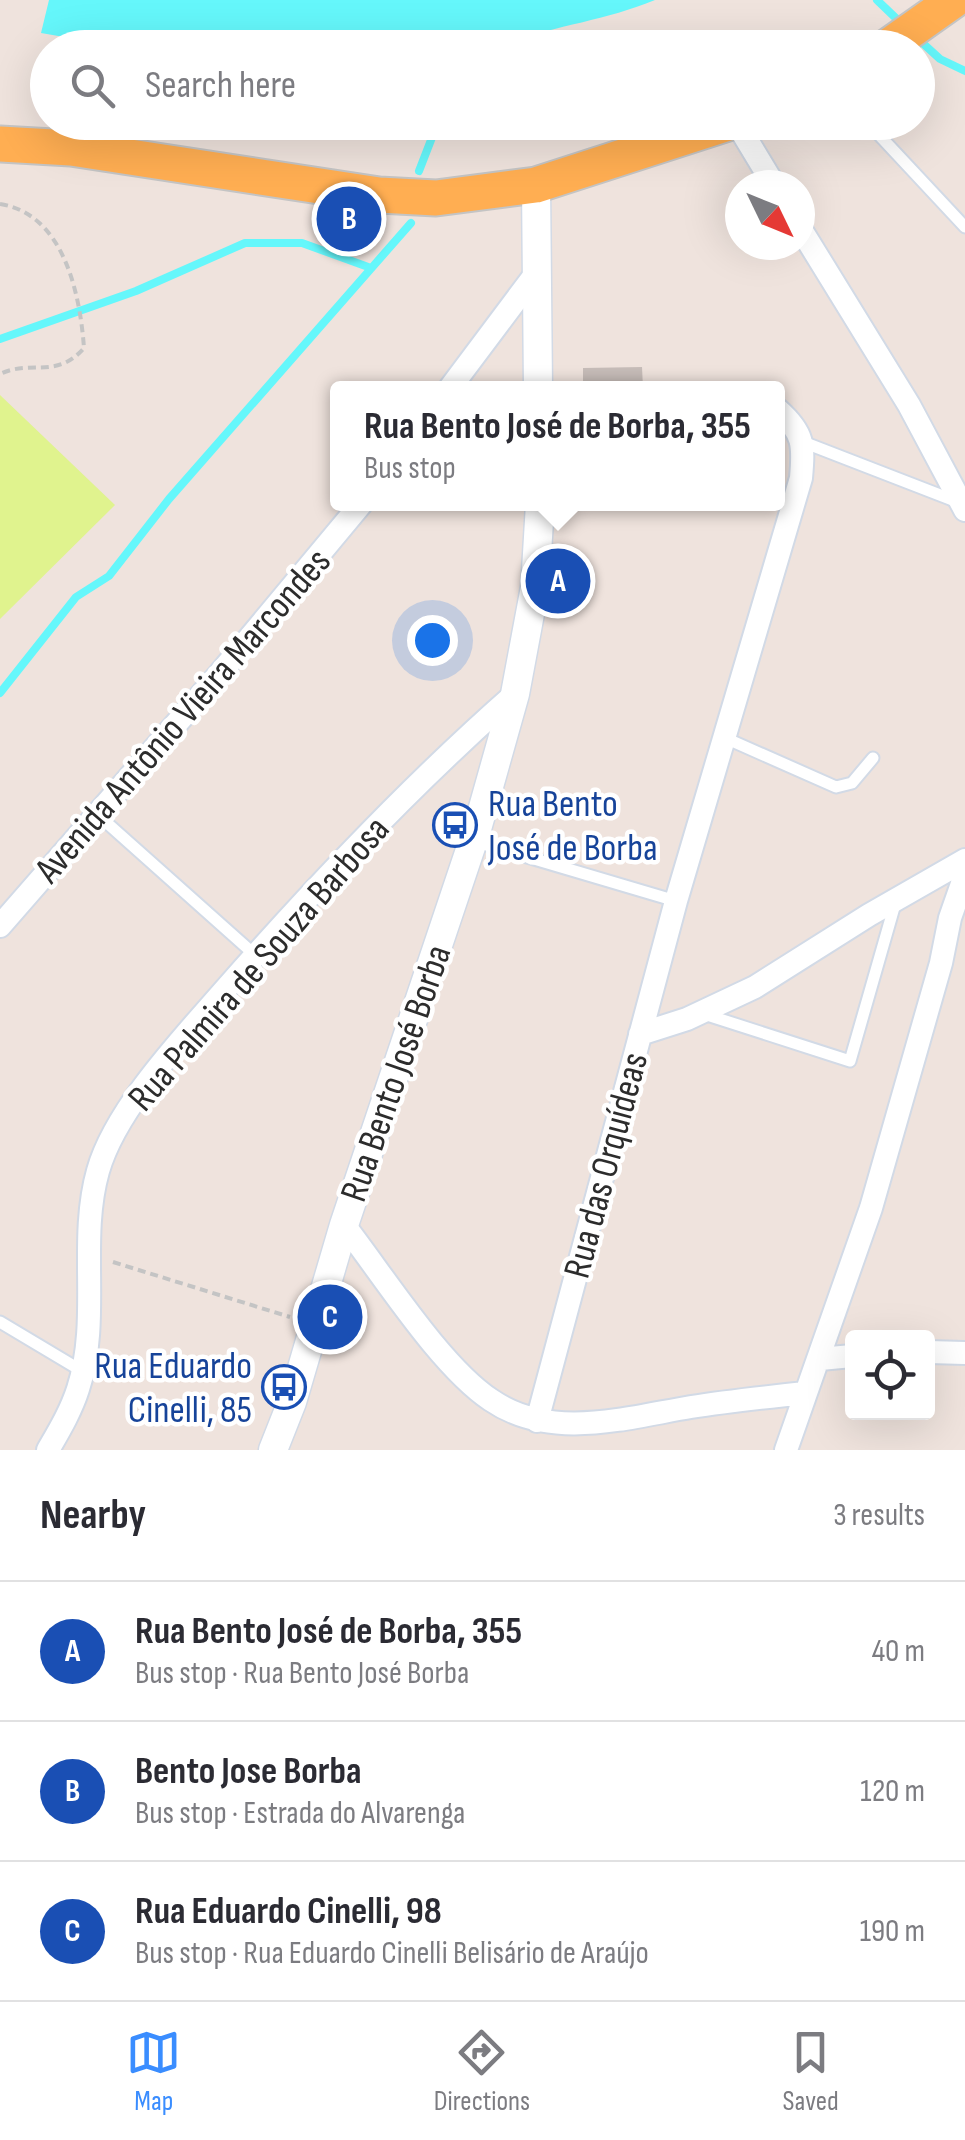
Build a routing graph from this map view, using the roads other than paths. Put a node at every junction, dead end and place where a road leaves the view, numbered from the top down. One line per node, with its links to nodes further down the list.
1 (942, 9): 2 (main road)
2 (912, 30)
3 (677, 140): 8 (main road)
4 (745, 140): 7 (street)
5 (884, 140): 9 (lane)
6 (0, 144): 8 (main road)
7 (764, 170)
8 (536, 185): 11 (street)
9 (965, 227)
10 (815, 252): 16 (street)
11 (537, 272): 12 (street); 13 (street)
12 (455, 381)
13 (538, 381)
14 (785, 416): 15 (street)
15 (803, 442): 16 (lane); 20 (street)
16 (963, 506)
17 (356, 511): 22 (street, Avenida Antônio Vieira Marcondes)
18 (540, 511): 19 (street, Rua Bento José Borba)
19 (515, 694): 23 (street, Rua Bento José Borba); 29 (street, Rua Palmira de Souza Barbosa)
20 (723, 737): 21 (lane); 26 (street)
21 (873, 758)
22 (98, 815): 28 (street, Avenida Antônio Vieira Marcondes); 29 (lane)
23 (473, 841): 26 (lane); 34 (street, Rua Bento José Borba)
24 (965, 860): 27 (street, Rua das Orquídeas)
25 (965, 875): 31 (street)
26 (676, 900): 33 (street)
27 (896, 900): 32 (street, Rua das Orquídeas); 32 (lane)
28 (0, 926)
29 (256, 955): 40 (street, Rua Palmira de Souza Barbosa)
30 (965, 959): 31 (street)
31 (941, 963): 39 (street)
32 (700, 1013): 33 (street, Rua das Orquídeas)
33 (640, 1034): 42 (street, Rua das Orquídeas)
34 (344, 1224): 42 (street, Rua Bento José Borba); 44 (street)
35 (0, 1322): 40 (lane)
36 (935, 1352): 37 (street)
37 (965, 1353)
38 (845, 1356): 39 (street)
39 (820, 1358): 41 (street)
40 (82, 1372): 43 (street, Rua Palmira de Souza Barbosa)
41 (805, 1394): 42 (street, Rua Bento José Borba); 45 (street)
42 (537, 1421)
43 (48, 1450)
44 (273, 1450)
45 (786, 1450)

